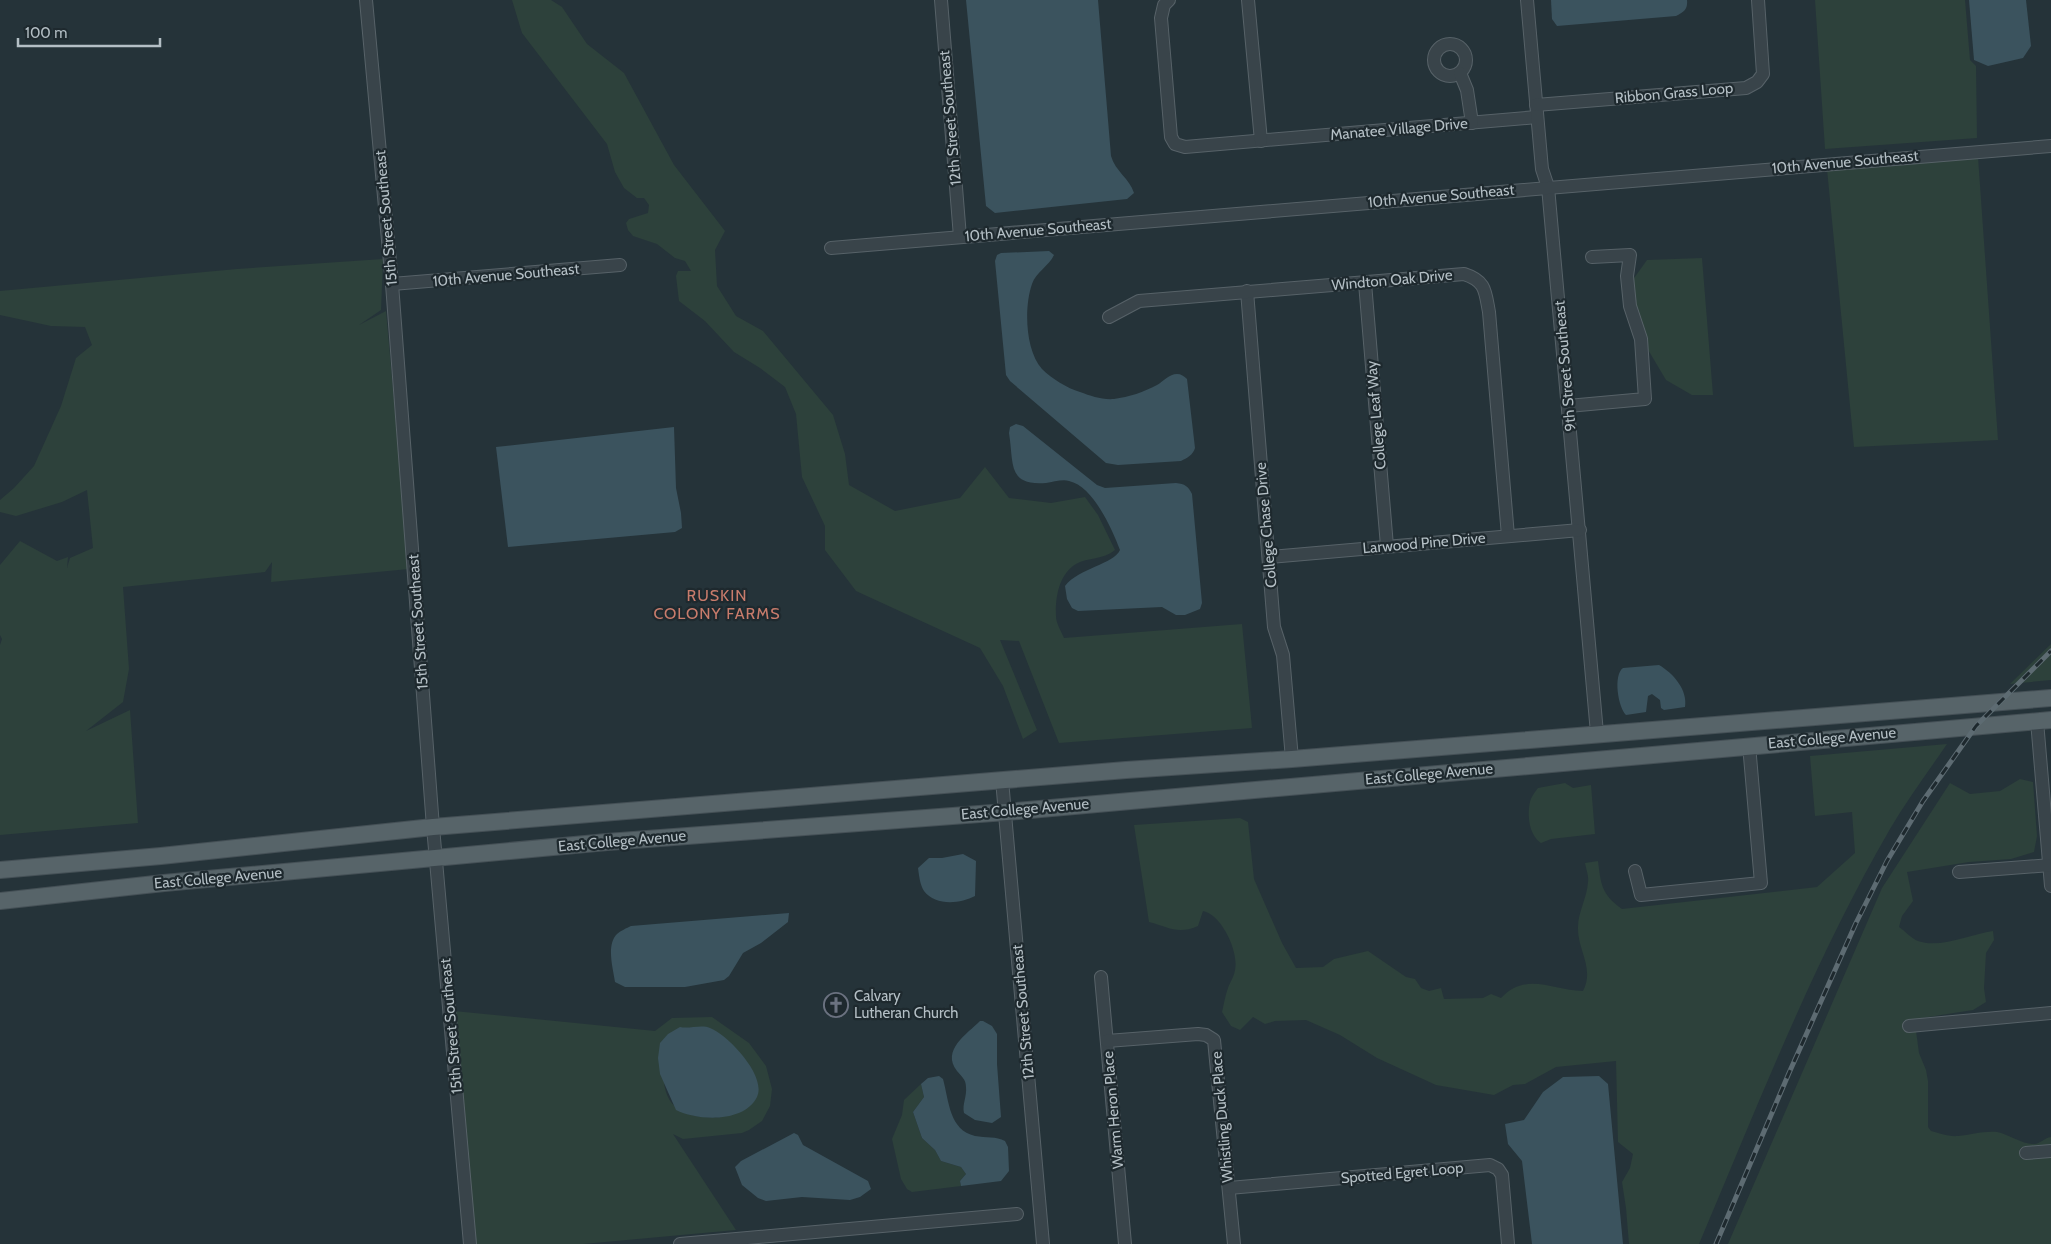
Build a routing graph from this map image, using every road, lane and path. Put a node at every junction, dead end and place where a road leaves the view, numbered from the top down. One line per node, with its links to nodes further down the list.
1 (366, 0): 18 (street, 15th Street Southeast)
2 (941, 0): 13 (street, 12th Street Southeast)
3 (1169, 0): 10 (street, Manatee Village Drive)
4 (1248, 0): 10 (street)
5 (1527, 0): 8 (street, 9th Street Southeast)
6 (1758, 0): 8 (street, Ribbon Grass Loop)
7 (1460, 73): 9 (street)
8 (1536, 111): 9 (street, Manatee Village Drive); 12 (street, 9th Street Southeast)
9 (1472, 123): 10 (street, Manatee Village Drive)
10 (1261, 141)
11 (2051, 146): 12 (street, 10th Avenue Southeast)
12 (1548, 186): 13 (street, 10th Avenue Southeast); 21 (street, 9th Street Southeast)
13 (960, 237): 14 (street, 10th Avenue Southeast)
14 (831, 248)
15 (1592, 258): 21 (street)
16 (620, 265): 18 (street, 10th Avenue Southeast)
17 (1365, 283): 19 (street, Windton Oak Drive); 23 (street, Windton Oak Drive); 24 (street, College Leaf Way)
18 (392, 284): 37 (street, 15th Street Southeast)
19 (1247, 291): 20 (street, Windton Oak Drive); 25 (street, College Chase Drive)
20 (1109, 317)
21 (1568, 406): 22 (street, 9th Street Southeast)
22 (1580, 530): 23 (street, Larwood Pine Drive); 29 (street, 9th Street Southeast)
23 (1508, 536): 24 (street, Larwood Pine Drive)
24 (1387, 546): 25 (street, Larwood Pine Drive)
25 (1269, 557): 33 (street, College Chase Drive)
26 (2051, 698): 28 (main road, East College Avenue)
27 (2044, 720): 30 (main road, East College Avenue); 39 (street)
28 (1714, 724): 29 (main road, East College Avenue); 31 (main road)
29 (1597, 734): 31 (main road); 33 (main road, East College Avenue); 34 (main road)
30 (1750, 745): 32 (main road, East College Avenue); 41 (street)
31 (1614, 746): 32 (main road)
32 (1629, 757): 34 (main road, East College Avenue)
33 (1292, 758): 35 (main road, East College Avenue)
34 (1479, 770): 36 (main road, East College Avenue)
35 (1002, 780): 36 (street, 12th Street Southeast); 37 (main road, East College Avenue)
36 (1006, 812): 38 (main road, East College Avenue); 56 (street, 12th Street Southeast)
37 (433, 827): 38 (street, 15th Street Southeast); 40 (main road, East College Avenue)
38 (436, 858): 44 (main road, East College Avenue); 54 (street, 15th Street Southeast)
39 (2050, 865): 42 (street); 43 (street)
40 (0, 870)
41 (1635, 871)
42 (1959, 872)
43 (2051, 886)
44 (0, 901)
45 (1101, 977): 48 (street, Warm Heron Place)
46 (2051, 1013): 47 (street)
47 (1908, 1026)
48 (1107, 1042): 51 (street, Whistling Duck Place); 57 (street, Warm Heron Place)
49 (2051, 1151): 50 (street)
50 (2026, 1153)
51 (1229, 1188): 58 (street, Whistling Duck Place); 59 (street, Spotted Egret Loop)
52 (1017, 1214): 53 (street)
53 (750, 1241): 55 (street)
54 (470, 1244)
55 (680, 1244)
56 (1043, 1244)
57 (1125, 1244)
58 (1234, 1244)
59 (1508, 1244)

